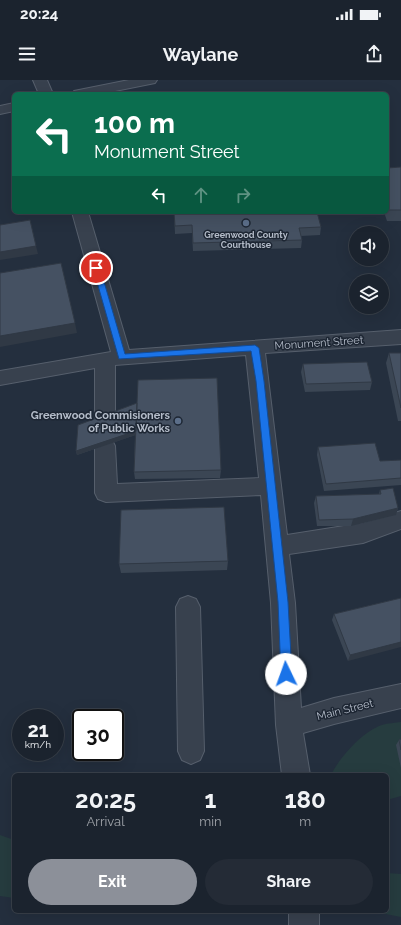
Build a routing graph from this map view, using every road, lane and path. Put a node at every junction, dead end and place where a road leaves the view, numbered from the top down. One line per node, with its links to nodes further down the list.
1 (40, 80): 3 (street)
2 (150, 80): 4 (street)
3 (45, 92)
4 (89, 92)
5 (12, 107): 6 (street)
6 (0, 110)
7 (80, 214): 10 (street)
8 (401, 337): 9 (street, Monument Street)
9 (255, 348): 10 (street, Monument Street); 14 (street)
10 (113, 358): 11 (street, Monument Street); 12 (street)
11 (0, 378)
12 (105, 420)
13 (106, 446): 14 (street)
14 (271, 486): 16 (street)
15 (401, 520): 16 (street)
16 (278, 546): 19 (street)
17 (188, 607): 20 (street)
18 (401, 696): 19 (street, Main Street)
19 (289, 725): 21 (street)
20 (191, 751)
21 (296, 773)
22 (304, 913): 23 (street)
23 (304, 925)

